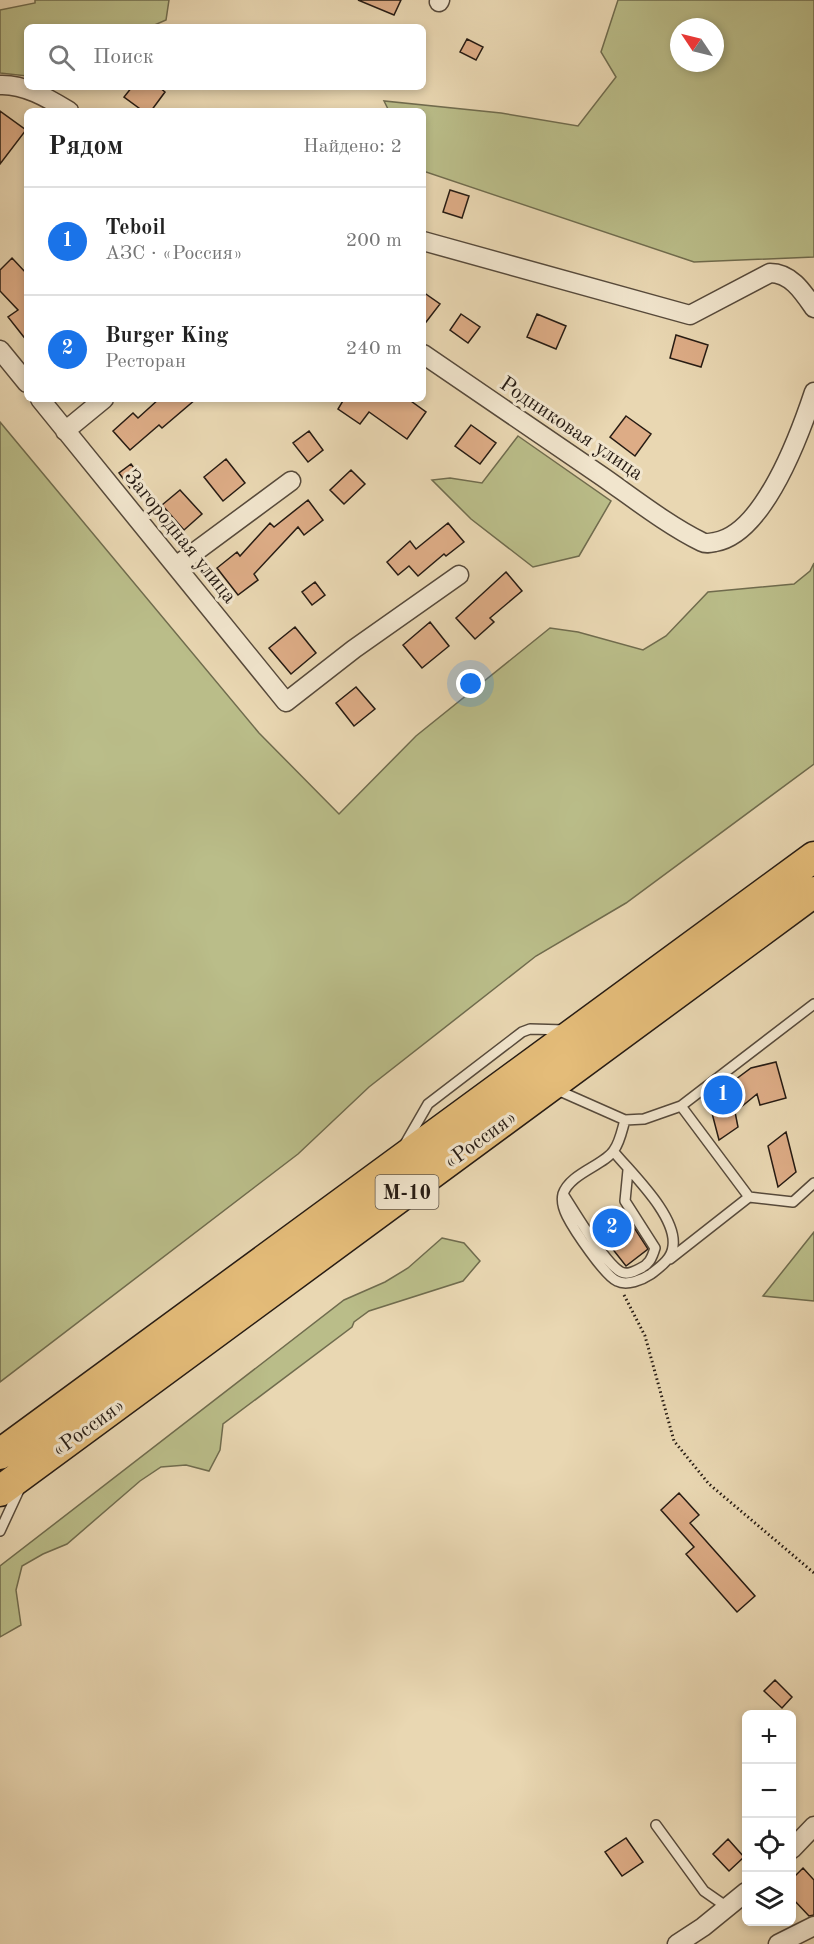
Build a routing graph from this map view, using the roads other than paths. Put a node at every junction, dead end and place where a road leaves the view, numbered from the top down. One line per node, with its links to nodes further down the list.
1 (0, 85): 2 (street)
2 (24, 89)
3 (27, 90): 4 (street)
4 (64, 108)
5 (426, 242): 6 (street)
6 (814, 308)
7 (0, 350): 9 (street)
8 (426, 356): 10 (street, Родниковая улица)
9 (24, 379)
10 (814, 392)
11 (42, 402): 13 (street, Загородная улица)
12 (100, 402): 13 (street)
13 (65, 431): 15 (street, Загородная улица)
14 (291, 481): 15 (street)
15 (176, 566): 16 (street, Загородная улица)
16 (459, 575)
17 (814, 857): 29 (highway, «Россия» / М-10)
18 (814, 892): 20 (highway, «Россия» / М-10)
19 (814, 1004): 21 (lane)
20 (550, 1087): 22 (lane); 30 (highway, «Россия» / М-10)
21 (681, 1106): 22 (lane); 27 (lane)
22 (625, 1120): 23 (lane)
23 (614, 1152): 24 (lane); 26 (lane)
24 (628, 1170): 26 (lane); 28 (lane)
25 (814, 1183): 27 (lane)
26 (563, 1194): 28 (lane)
27 (749, 1197): 28 (lane)
28 (666, 1263)
29 (0, 1454)
30 (26, 1472): 31 (highway, «Россия» / М-10); 32 (lane)
31 (0, 1491)
32 (0, 1531)
33 (656, 1825): 37 (lane)
34 (814, 1826): 35 (street)
35 (796, 1845)
36 (742, 1896): 37 (street)
37 (727, 1907): 39 (street)
38 (814, 1926): 40 (street)
39 (678, 1944)
40 (778, 1944)

